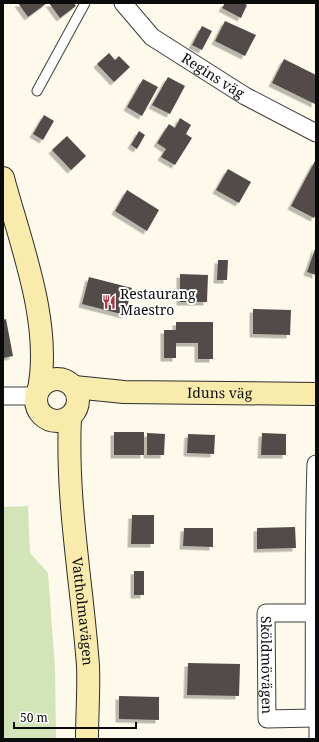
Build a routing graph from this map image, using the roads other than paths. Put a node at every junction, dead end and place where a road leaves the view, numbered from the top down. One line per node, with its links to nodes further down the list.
1 (85, 3): 3 (lane)
2 (123, 3): 4 (street, Regins väg)
3 (37, 91)
4 (316, 133)
5 (3, 178): 6 (main road)
6 (42, 333): 7 (main road); 10 (main road)
7 (38, 392): 9 (street); 10 (main road); 11 (main road)
8 (316, 394): 10 (main road, Iduns väg)
9 (3, 396)
10 (72, 398): 11 (main road); 13 (main road, Vattholmavägen)
11 (47, 419): 13 (main road, Vattholmavägen)
12 (316, 464): 14 (street)
13 (70, 484): 16 (main road, Vattholmavägen)
14 (316, 603): 15 (street); 15 (street, Sköldmövägen)
15 (314, 718): 17 (lane)
16 (87, 739)
17 (314, 739)

